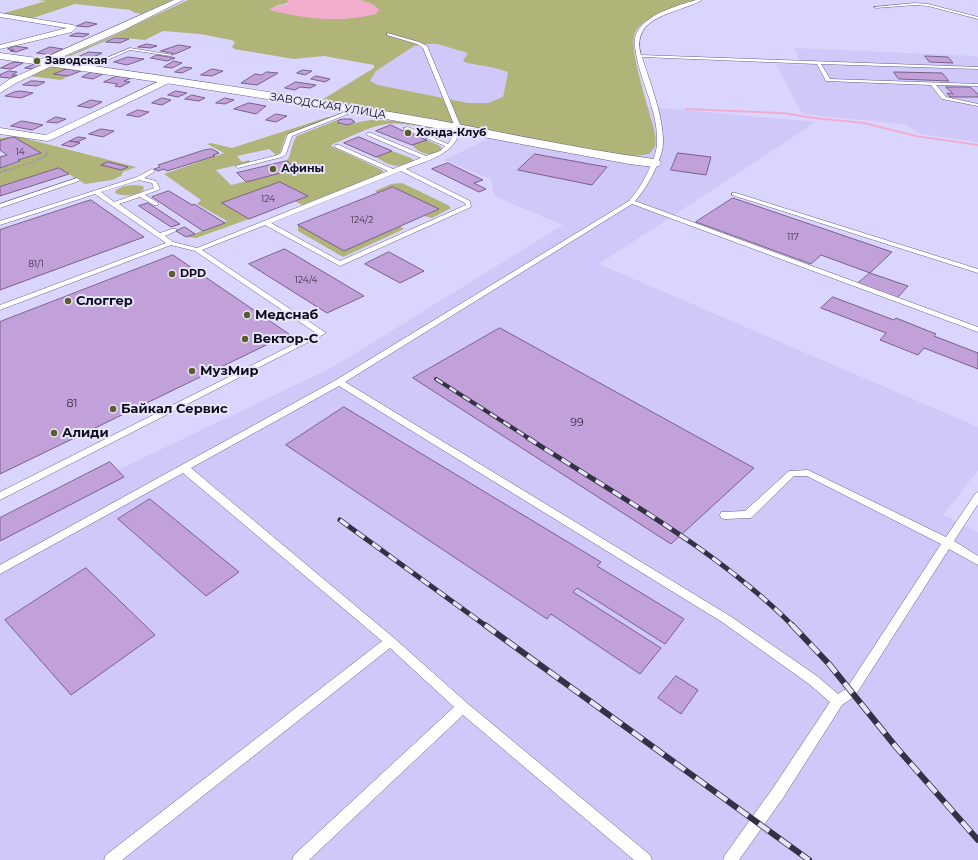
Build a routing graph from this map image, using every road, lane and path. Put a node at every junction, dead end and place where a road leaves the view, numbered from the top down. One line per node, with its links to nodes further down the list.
1 (180, 0): 11 (street)
2 (700, 0): 10 (lane)
3 (876, 7): 5 (lane)
4 (0, 15): 7 (street)
5 (978, 18)
6 (388, 34): 21 (lane)
7 (0, 47)
8 (172, 55): 13 (lane)
9 (0, 56): 11 (street, ЗАВОДСКАЯ УЛИЦА)
10 (639, 56): 12 (lane); 29 (lane)
11 (48, 62): 13 (street, ЗАВОДСКАЯ УЛИЦА); 18 (street)
12 (818, 62): 14 (lane); 16 (lane)
13 (85, 68): 15 (street, ЗАВОДСКАЯ УЛИЦА)
14 (978, 68)
15 (168, 80): 20 (street, ЗАВОДСКАЯ УЛИЦА); 25 (street)
16 (932, 83): 17 (lane); 19 (lane)
17 (978, 85)
18 (0, 90)
19 (978, 105)
20 (355, 110): 21 (street, ЗАВОДСКАЯ УЛИЦА); 30 (lane)
21 (458, 127): 27 (lane); 29 (street, ЗАВОДСКАЯ УЛИЦА)
22 (406, 128): 27 (lane)
23 (1, 132): 25 (street)
24 (369, 134): 28 (lane)
25 (37, 136): 33 (path)
26 (337, 146): 34 (lane)
27 (449, 146): 28 (lane)
28 (427, 159): 31 (lane)
29 (654, 163): 40 (lane)
30 (238, 166)
31 (402, 169): 34 (lane); 44 (lane)
32 (152, 171): 35 (lane)
33 (0, 172)
34 (394, 172): 44 (lane)
35 (139, 178): 37 (lane); 38 (lane)
36 (77, 180): 43 (lane)
37 (96, 192): 41 (lane); 45 (lane)
38 (141, 194): 41 (lane); 42 (lane)
39 (734, 194): 50 (lane)
40 (631, 202): 52 (lane); 53 (lane)
41 (114, 204): 47 (lane)
42 (156, 204)
43 (0, 206)
44 (266, 223): 49 (lane)
45 (0, 224)
46 (174, 230): 47 (lane)
47 (160, 235): 48 (lane)
48 (171, 243): 49 (lane); 51 (lane)
49 (197, 250): 55 (lane)
50 (978, 271)
51 (0, 308)
52 (978, 330)
53 (339, 382): 54 (lane); 62 (lane)
54 (184, 468): 60 (lane); 61 (lane)
55 (0, 496)
56 (978, 496): 58 (lane)
57 (725, 515): 58 (lane)
58 (947, 542): 59 (lane); 62 (lane)
59 (978, 561)
60 (0, 570)
61 (390, 641): 63 (lane); 64 (lane)
62 (838, 701): 67 (lane)
63 (463, 708): 65 (lane); 66 (lane)
64 (111, 860)
65 (299, 860)
66 (645, 860)
67 (730, 860)

